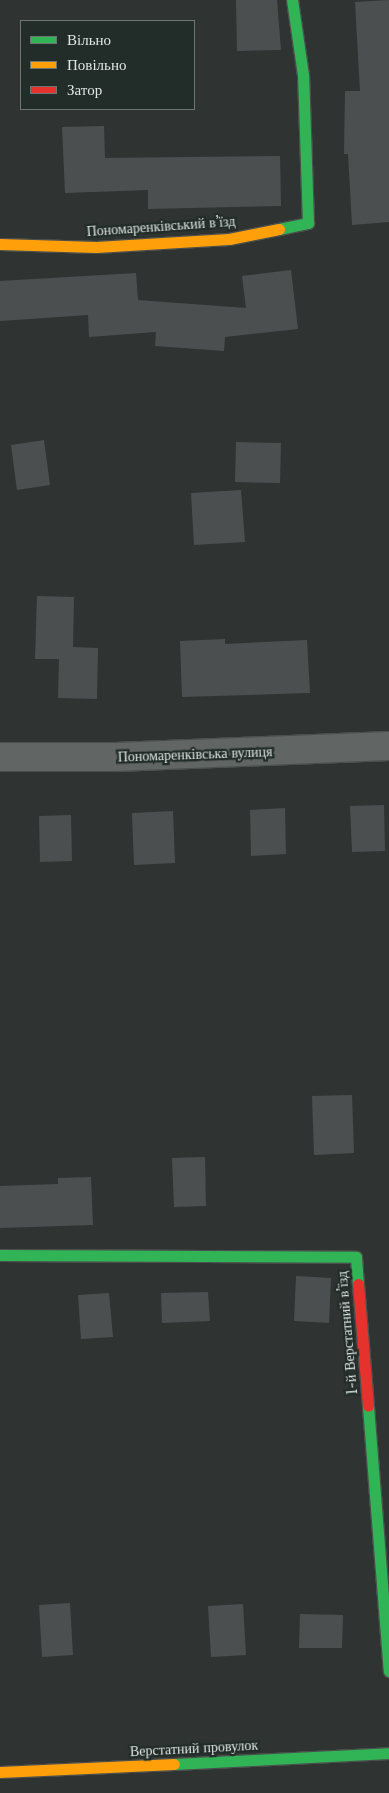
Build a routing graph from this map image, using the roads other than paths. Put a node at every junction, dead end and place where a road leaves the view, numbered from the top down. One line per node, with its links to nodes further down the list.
1 (292, 0): 2 (street, Пономаренківський в’їзд)
2 (0, 244)
3 (389, 746): 4 (street, Пономаренківська вулиця)
4 (0, 757)
5 (0, 1255): 6 (street, 1-й Верстатний в’їзд)
6 (389, 1671)
7 (389, 1753): 8 (street, Верстатний провулок)
8 (0, 1772)

